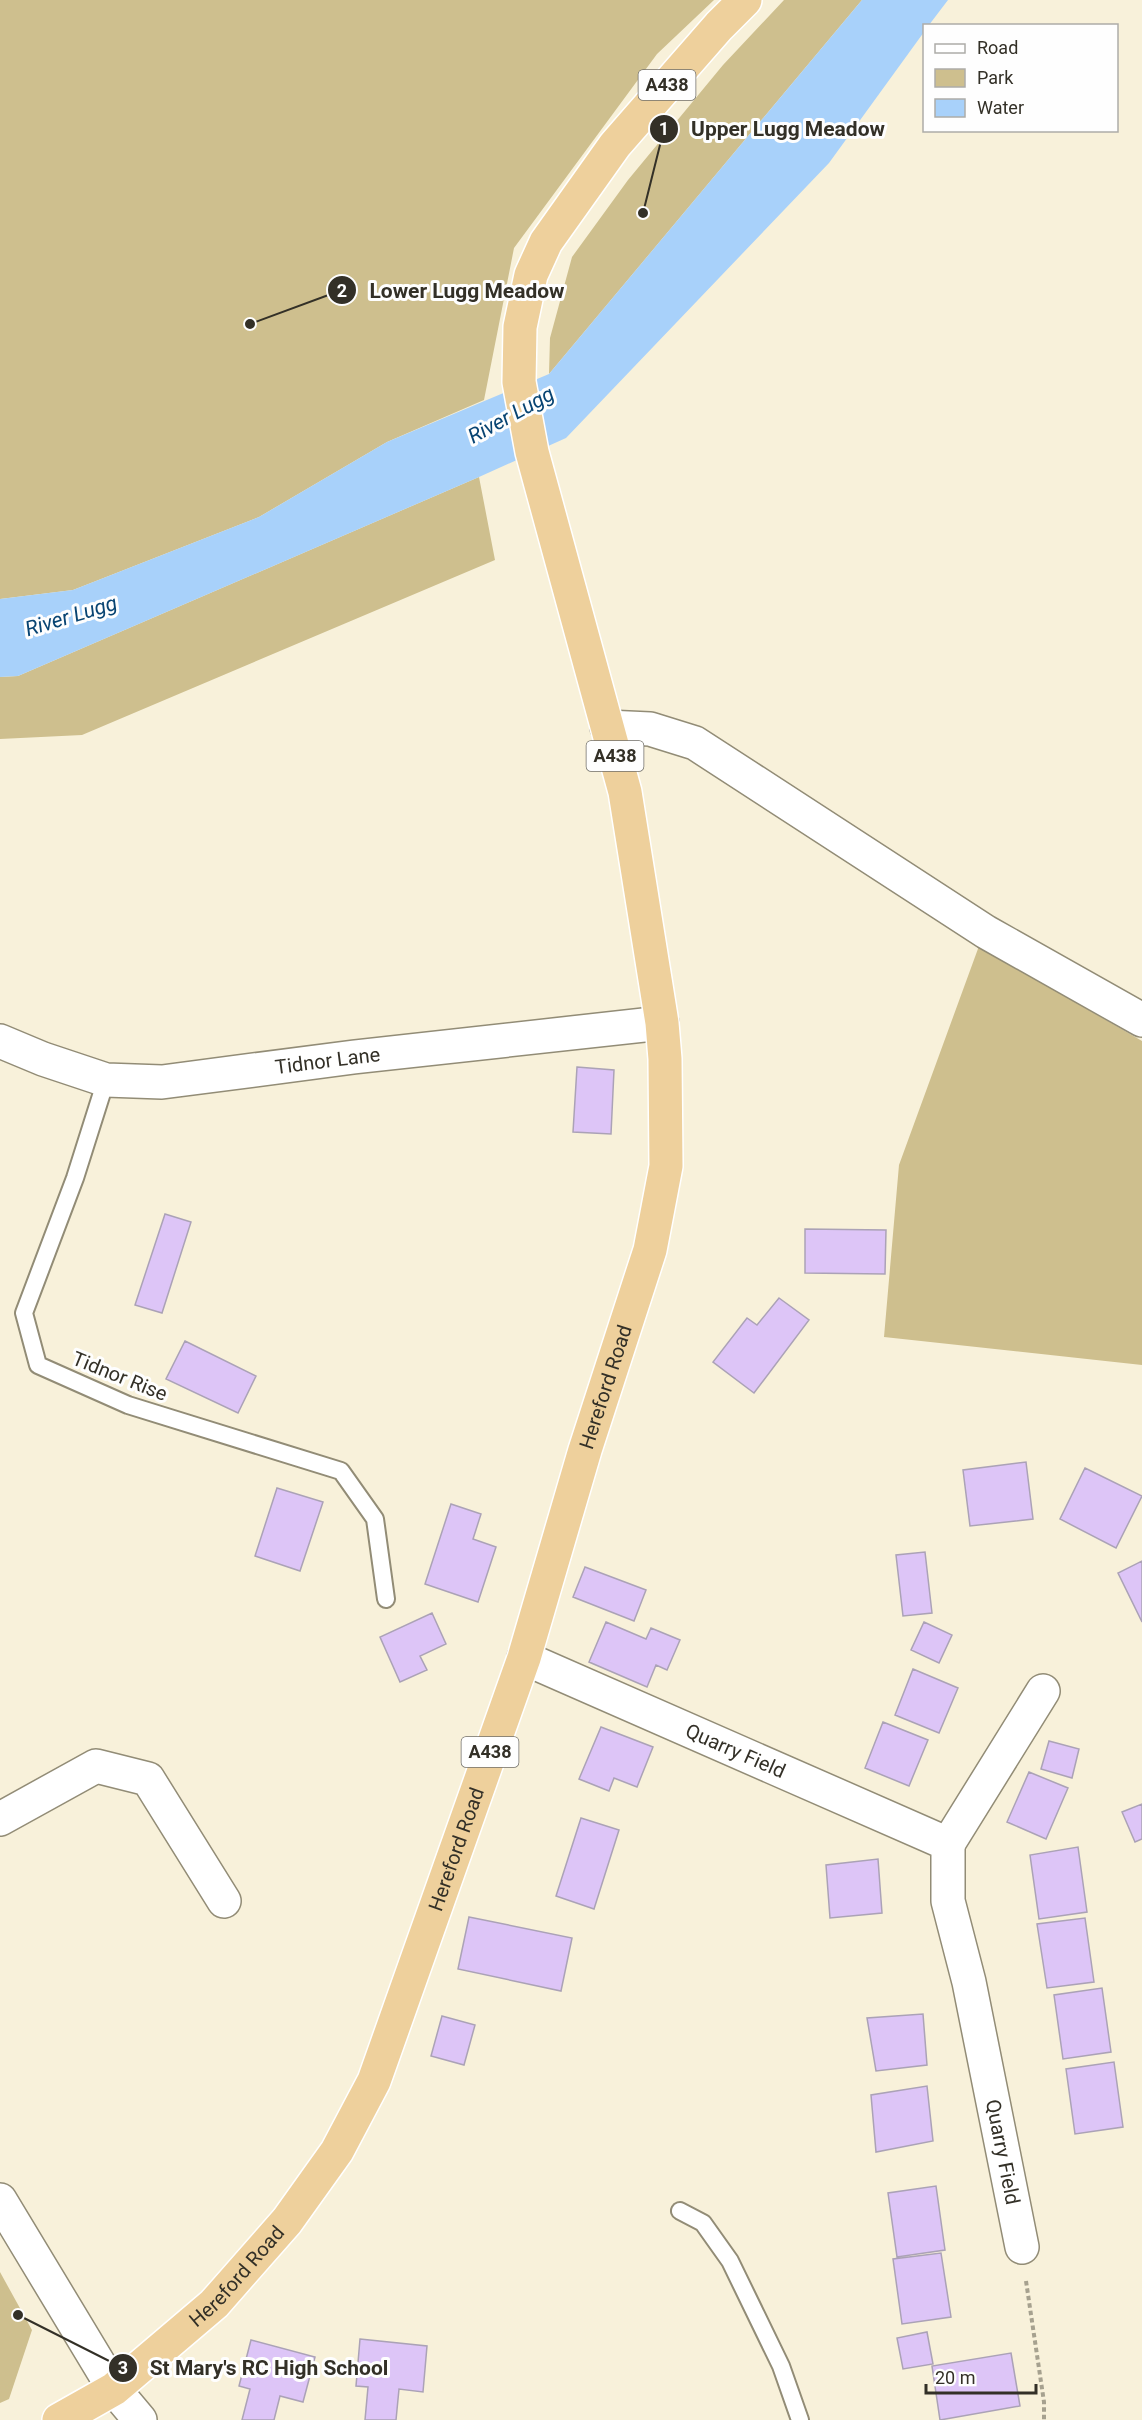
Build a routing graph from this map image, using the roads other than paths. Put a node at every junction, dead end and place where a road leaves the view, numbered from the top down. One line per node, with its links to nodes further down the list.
1 (745, 0): 2 (highway, A438)
2 (607, 727): 3 (street); 4 (highway, A438)
3 (1142, 1020)
4 (662, 1023): 6 (street, Tidnor Lane); 8 (highway, Hereford Road / A438)
5 (0, 1041): 6 (street, Tidnor Lane)
6 (106, 1080): 7 (lane, Tidnor Rise)
7 (386, 1599)
8 (524, 1658): 11 (street, Quarry Field); 16 (highway, Hereford Road / A438)
9 (1043, 1691): 11 (street)
10 (0, 1818): 12 (street)
11 (948, 1844): 15 (street, Quarry Field)
12 (224, 1901)
13 (0, 2200): 16 (street)
14 (681, 2211): 19 (lane)
15 (1022, 2247)
16 (114, 2390): 17 (highway, Hereford Road / A438); 18 (street)
17 (59, 2420)
18 (140, 2420)
19 (800, 2420)

